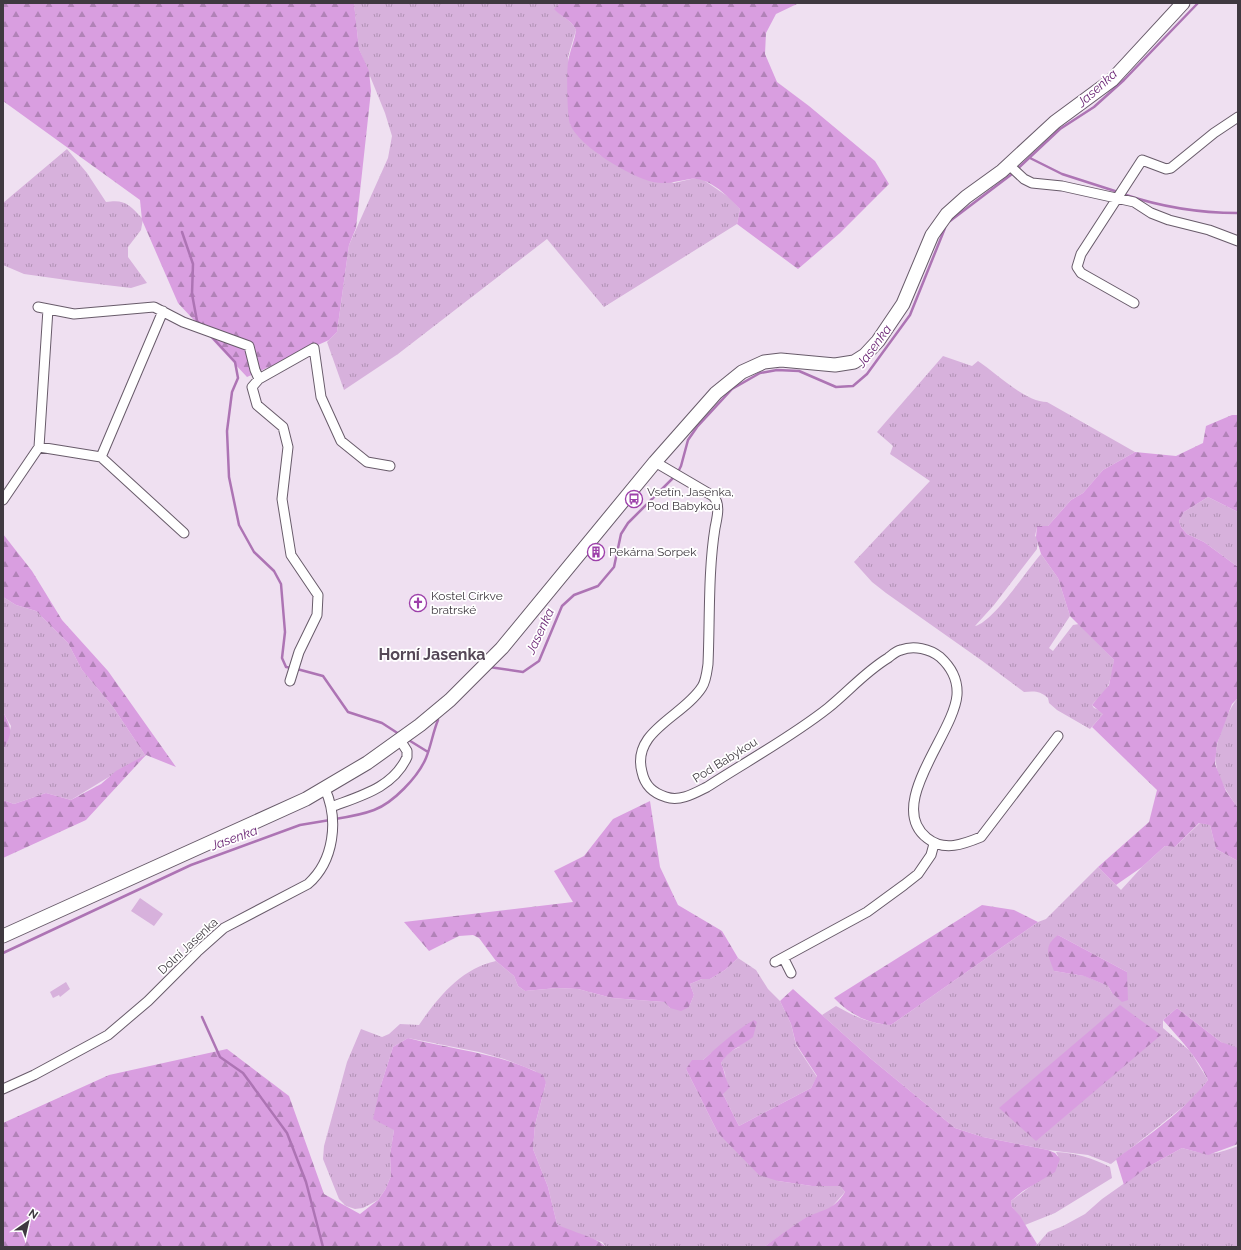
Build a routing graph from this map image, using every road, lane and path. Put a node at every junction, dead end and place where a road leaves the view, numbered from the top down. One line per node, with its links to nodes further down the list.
1 (1183, 3): 3 (street)
2 (1238, 117): 4 (street)
3 (1011, 167): 4 (street); 13 (street)
4 (1119, 197): 5 (street); 6 (street)
5 (1238, 241)
6 (1134, 303)
7 (38, 307): 8 (street)
8 (48, 309): 9 (street); 11 (street)
9 (163, 312): 10 (street); 12 (street)
10 (259, 378): 14 (street); 17 (street)
11 (39, 447): 12 (street); 15 (street)
12 (101, 457): 16 (street)
13 (655, 462): 19 (street); 22 (street, Pod Babykou)
14 (390, 466)
15 (3, 500)
16 (184, 533)
17 (290, 681)
18 (1058, 736): 22 (street)
19 (403, 738): 20 (street); 21 (street)
20 (324, 789): 21 (street, Dolní Jasenka); 23 (street)
21 (331, 807): 27 (street, Dolní Jasenka)
22 (934, 844): 24 (street)
23 (3, 936)
24 (784, 959): 25 (street); 26 (street)
25 (775, 962)
26 (791, 973)
27 (3, 1089)

